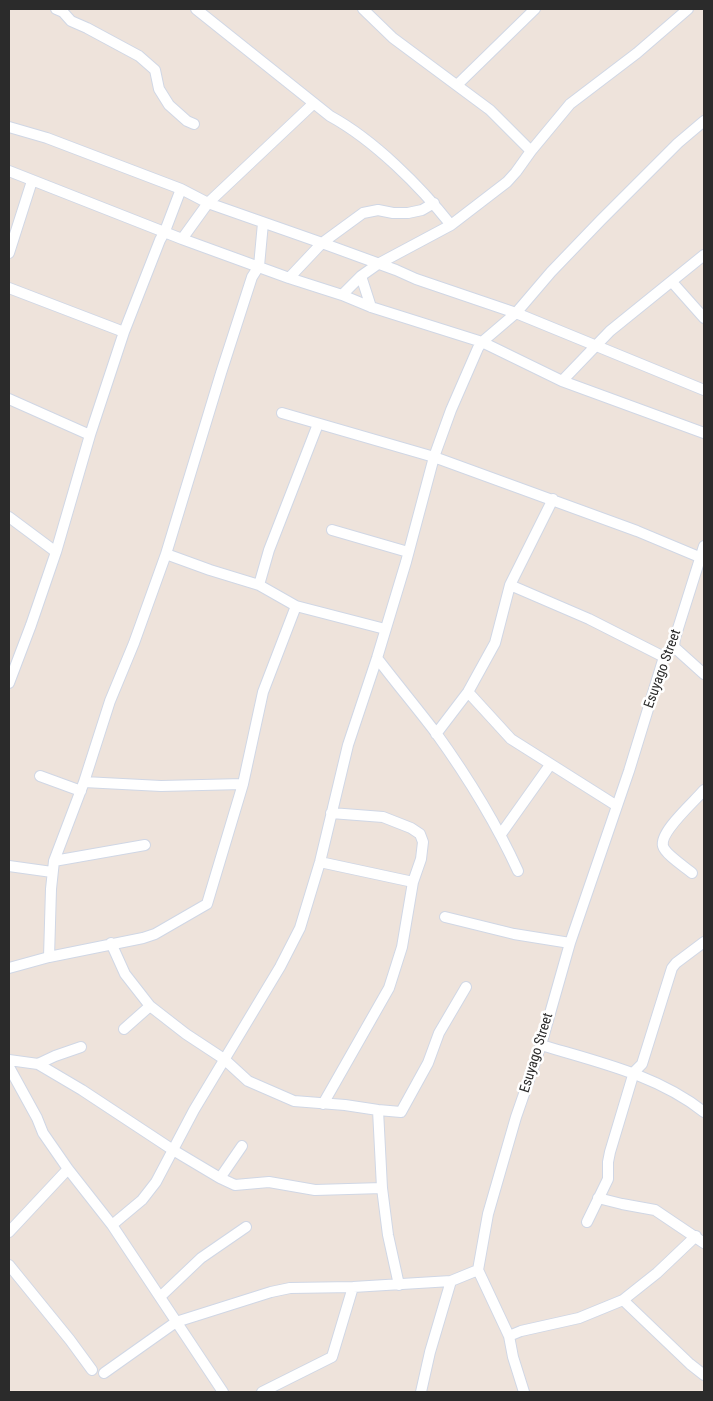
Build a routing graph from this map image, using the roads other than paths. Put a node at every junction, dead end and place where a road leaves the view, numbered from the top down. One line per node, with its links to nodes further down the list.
1 (56, 9): 9 (street)
2 (196, 9): 7 (street)
3 (363, 9): 6 (street)
4 (688, 9): 11 (street)
5 (528, 11): 6 (street)
6 (456, 84): 11 (street)
7 (314, 103): 15 (street); 16 (street)
8 (704, 121): 32 (street)
9 (194, 124)
10 (9, 127): 14 (street)
11 (531, 151): 18 (street)
12 (9, 171): 13 (street)
13 (32, 181): 19 (street); 22 (street)
14 (182, 189): 15 (street); 19 (street)
15 (208, 203): 17 (street); 20 (street)
16 (434, 203): 18 (street); 21 (street)
17 (263, 223): 21 (street); 25 (street)
18 (452, 225): 24 (street)
19 (165, 232): 20 (street); 34 (street)
20 (182, 238): 25 (street)
21 (322, 242): 24 (street); 27 (street)
22 (9, 253)
23 (704, 255): 28 (street)
24 (378, 264): 26 (street); 32 (street)
25 (258, 266): 27 (street); 51 (street)
26 (361, 276): 30 (street); 31 (street)
27 (289, 278): 30 (street)
28 (672, 282): 33 (street); 36 (street)
29 (9, 288): 34 (street)
30 (342, 295): 31 (street)
31 (371, 307): 35 (street)
32 (516, 313): 35 (street); 36 (street)
33 (704, 318)
34 (124, 332): 43 (street)
35 (482, 342): 37 (street); 44 (street)
36 (596, 344): 37 (street); 38 (street)
37 (562, 381): 42 (street)
38 (704, 390)
39 (9, 399): 43 (street)
40 (282, 413): 41 (street)
41 (318, 424): 44 (street); 53 (street)
42 (704, 433)
43 (90, 435): 49 (street)
44 (434, 457): 45 (street); 50 (street)
45 (553, 499): 52 (street); 54 (street)
46 (9, 518): 49 (street)
47 (332, 530): 50 (street)
48 (704, 546): 52 (street, Esuyago Street)
49 (56, 552): 61 (street)
50 (408, 552): 56 (street)
51 (166, 554): 53 (street); 67 (street)
52 (702, 558): 57 (street, Esuyago Street)
53 (259, 585): 55 (street)
54 (510, 585): 58 (street); 62 (street)
55 (296, 606): 56 (street); 66 (street)
56 (386, 630): 59 (street)
57 (674, 647): 58 (street, Esuyago Street); 60 (street)
58 (664, 657): 69 (street, Esuyago Street)
59 (377, 658): 63 (street); 70 (street)
60 (704, 674)
61 (9, 683)
62 (468, 692): 63 (street); 64 (street)
63 (436, 734): 71 (street)
64 (550, 765): 69 (street); 71 (street)
65 (40, 776): 67 (street)
66 (243, 784): 67 (street); 81 (street)
67 (83, 787): 75 (street)
68 (704, 790): 77 (street)
69 (617, 806): 82 (street, Esuyago Street)
70 (331, 813): 73 (street); 78 (street)
71 (501, 834): 76 (street)
72 (145, 846): 75 (street)
73 (320, 862): 78 (street); 90 (street)
74 (9, 866): 75 (street)
75 (53, 866): 83 (street)
76 (518, 871)
77 (692, 873)
78 (413, 882): 95 (street)
79 (445, 917): 82 (street)
80 (704, 942): 94 (street)
81 (111, 943): 83 (street); 86 (street)
82 (570, 943): 88 (street, Esuyago Street)
83 (49, 957): 84 (street)
84 (9, 968)
85 (466, 987): 96 (street)
86 (150, 1006): 87 (street); 90 (street)
87 (124, 1028)
88 (541, 1045): 94 (street); 111 (street, Esuyago Street)
89 (81, 1047): 92 (street)
90 (224, 1059): 95 (street); 99 (street)
91 (9, 1060): 92 (street)
92 (38, 1064): 99 (street)
93 (9, 1067): 100 (street)
94 (634, 1072): 97 (street); 103 (street)
95 (324, 1104): 96 (street)
96 (378, 1110): 102 (street)
97 (704, 1112)
98 (242, 1146): 101 (street)
99 (173, 1150): 101 (street); 105 (street)
100 (68, 1168): 105 (street); 107 (street)
101 (220, 1178): 102 (street)
102 (382, 1188): 113 (street)
103 (598, 1198): 104 (street); 108 (street)
104 (587, 1222)
105 (112, 1225): 115 (street)
106 (246, 1227): 115 (street)
107 (9, 1232)
108 (696, 1236): 109 (street); 116 (street)
109 (704, 1243)
110 (9, 1265): 119 (street)
111 (478, 1270): 112 (street); 118 (street)
112 (451, 1281): 113 (street); 124 (street)
113 (399, 1285): 114 (street)
114 (353, 1287): 117 (street); 123 (street)
115 (160, 1297): 117 (street)
116 (623, 1300): 118 (street); 121 (street)
117 (176, 1322): 120 (street); 122 (street)
118 (509, 1336): 125 (street)
119 (92, 1370)
120 (104, 1373)
121 (704, 1374)
122 (223, 1392)
123 (262, 1392)
124 (421, 1392)
125 (524, 1392)

